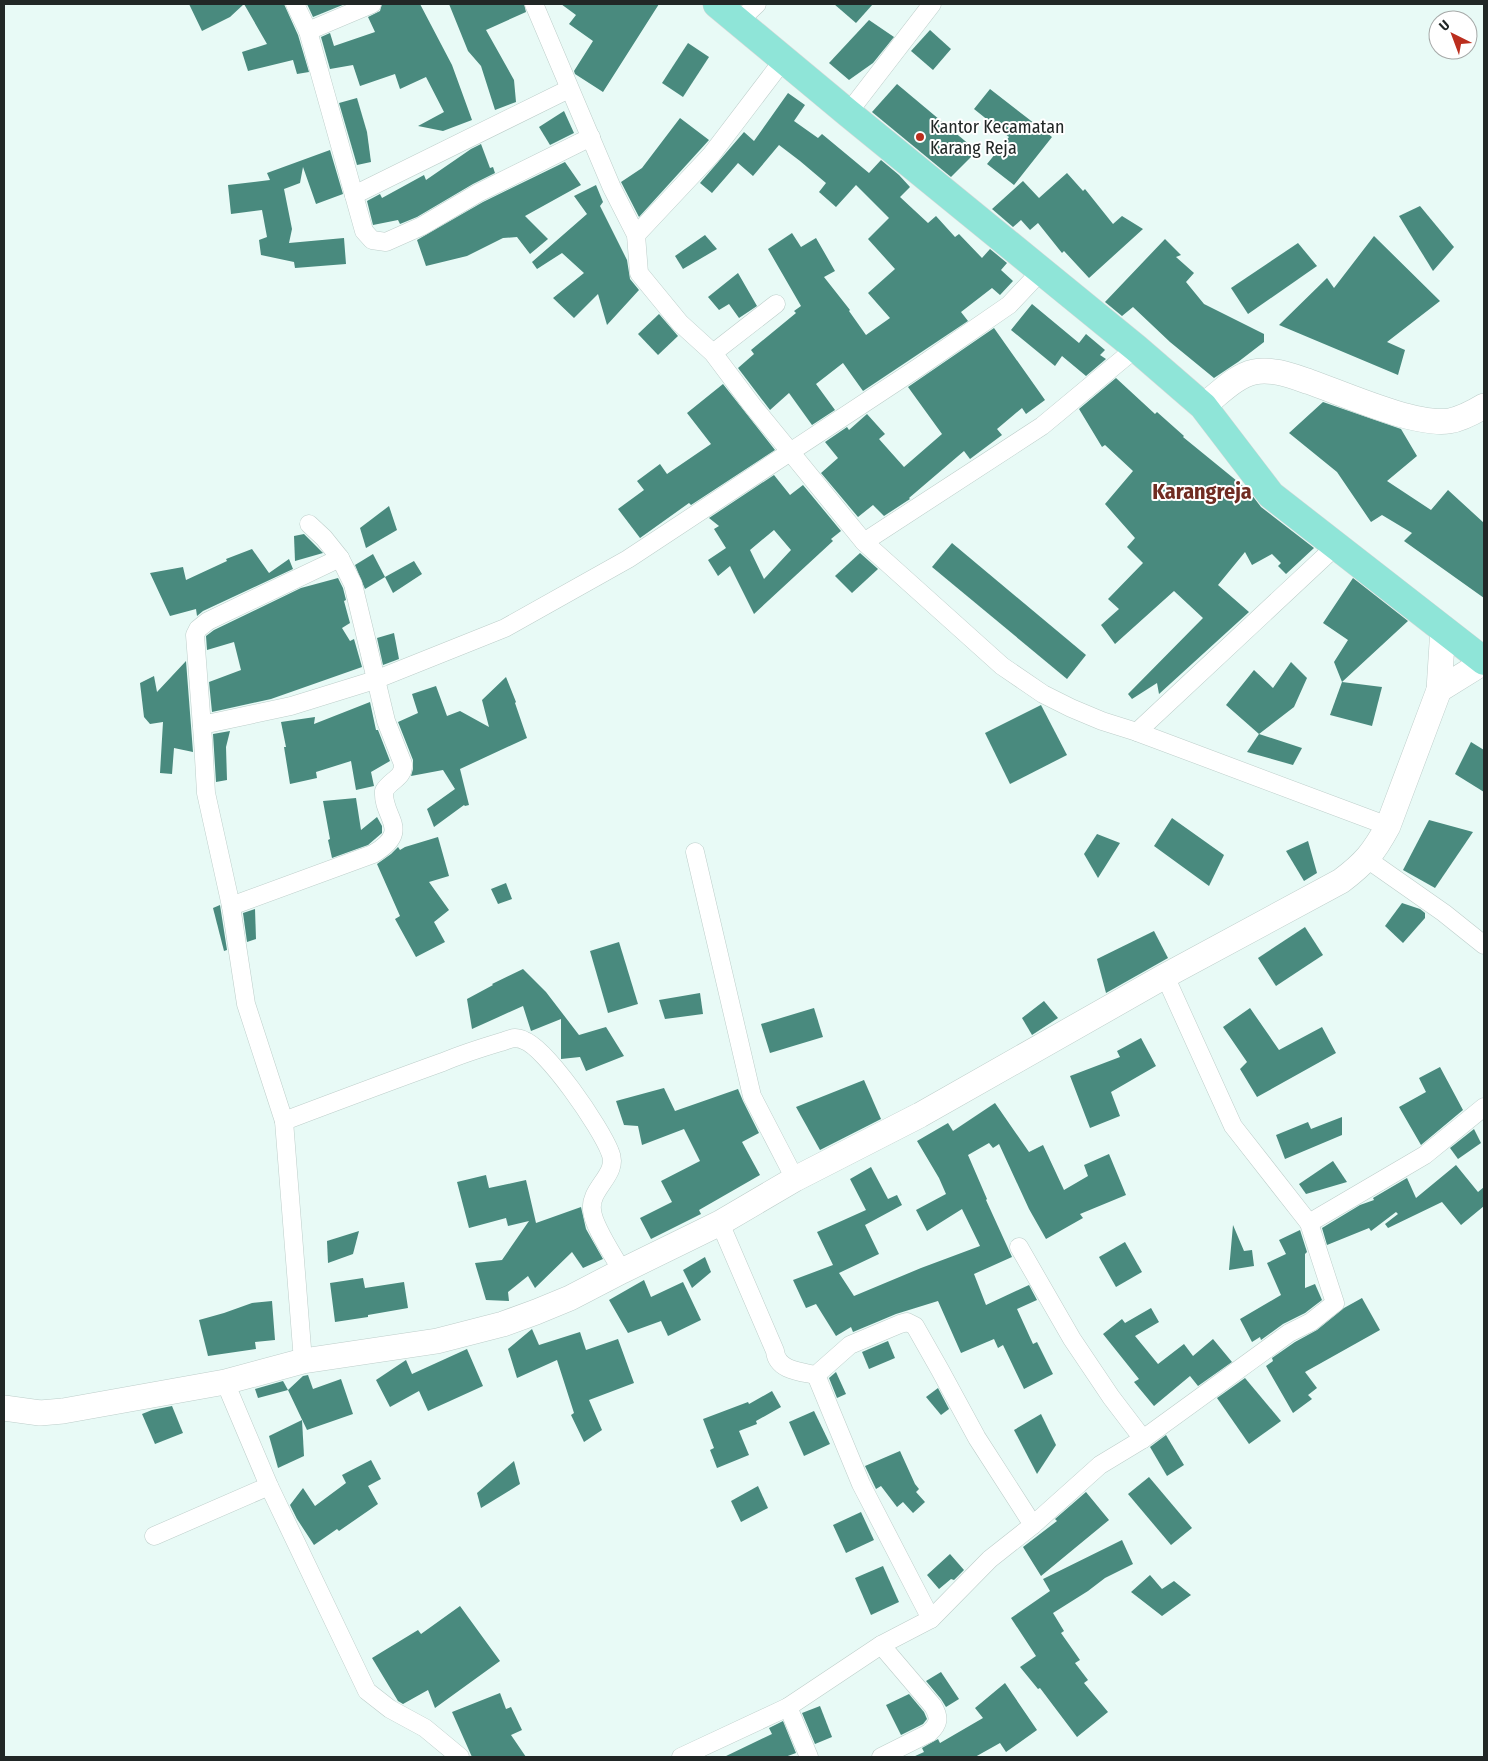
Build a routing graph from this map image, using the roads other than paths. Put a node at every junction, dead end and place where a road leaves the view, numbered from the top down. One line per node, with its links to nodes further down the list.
1 (295, 4): 7 (street)
2 (372, 4): 7 (street)
3 (534, 4): 9 (street)
4 (717, 4): 6 (main road)
5 (932, 4): 10 (street)
6 (748, 13): 8 (main road)
7 (308, 31): 12 (street)
8 (784, 59): 10 (main road); 13 (street)
9 (569, 89): 11 (street); 12 (street)
10 (848, 113): 14 (main road)
11 (591, 138): 12 (street); 13 (street)
12 (354, 195)
13 (636, 235): 17 (street)
14 (1042, 270): 16 (main road); 20 (street)
15 (776, 304): 17 (street)
16 (1136, 348): 18 (main road); 22 (street)
17 (713, 353): 20 (street)
18 (1203, 406): 19 (street); 23 (main road)
19 (1484, 406)
20 (790, 452): 22 (street); 27 (street)
21 (308, 524): 24 (street)
22 (864, 542): 30 (street)
23 (1336, 546): 25 (main road); 30 (street)
24 (340, 558): 27 (street); 29 (street)
25 (1443, 628): 26 (main road); 28 (street)
26 (1484, 661): 28 (street)
27 (375, 680): 29 (street); 34 (street)
28 (1439, 690): 31 (street)
29 (202, 725): 34 (street)
30 (1137, 732): 31 (street)
31 (1388, 826): 33 (street)
32 (695, 852): 39 (street)
33 (1367, 859): 35 (street); 36 (street)
34 (230, 906): 38 (street)
35 (1484, 945)
36 (1165, 976): 39 (street); 41 (street)
37 (1484, 1107): 41 (street)
38 (284, 1121): 43 (street); 44 (street)
39 (794, 1179): 40 (street)
40 (720, 1223): 43 (street); 45 (street)
41 (1309, 1223): 48 (street)
42 (1019, 1247): 48 (street)
43 (622, 1270): 44 (street)
44 (303, 1361): 46 (street)
45 (816, 1375): 50 (street); 52 (street)
46 (224, 1382): 47 (street); 49 (street)
47 (4, 1408)
48 (1143, 1439): 50 (street)
49 (269, 1486): 51 (street); 55 (street)
50 (1033, 1525): 52 (street)
51 (154, 1536)
52 (931, 1619): 53 (street)
53 (881, 1645): 54 (street); 58 (street)
54 (788, 1707): 56 (street); 57 (street)
55 (460, 1757)
56 (681, 1757)
57 (808, 1757)
58 (881, 1757)

